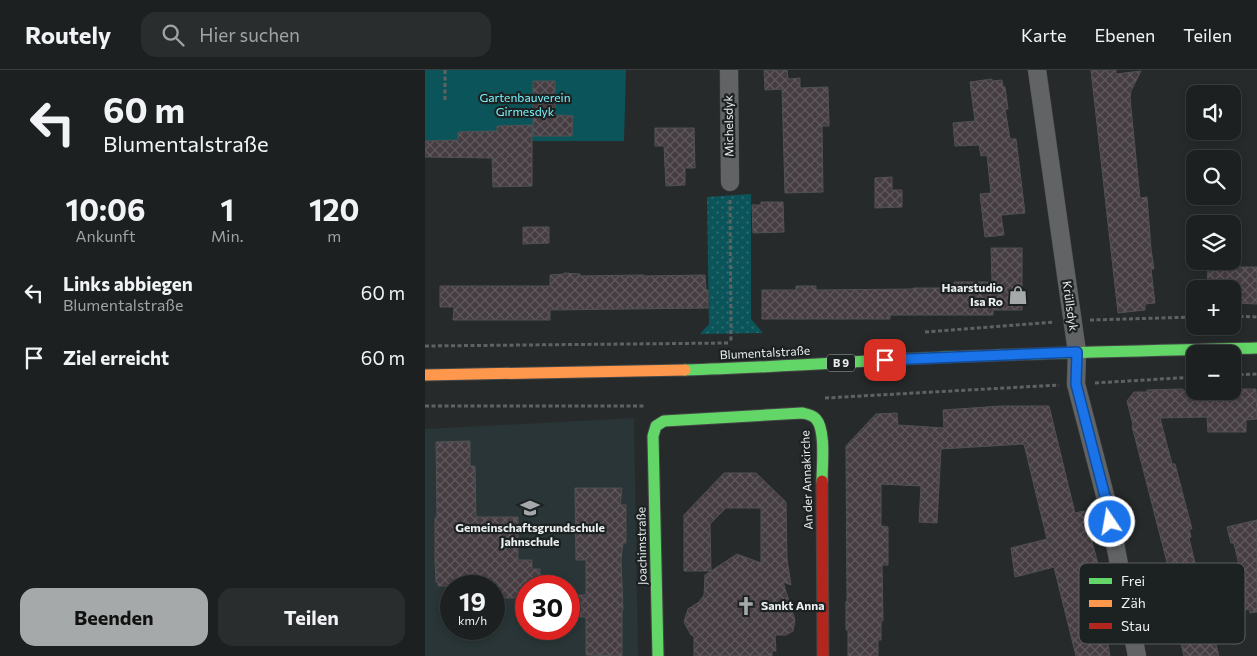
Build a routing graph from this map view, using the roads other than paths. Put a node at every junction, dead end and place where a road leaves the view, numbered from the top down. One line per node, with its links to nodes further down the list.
1 (729, 70): 3 (street, Michelsdyk)
2 (1037, 70): 5 (street, Krüllsdyk)
3 (730, 182)
4 (1257, 348): 5 (main road, Blumentalstraße / B 9)
5 (1077, 352): 6 (main road, Blumentalstraße / B 9); 8 (street, Krüllsdyk)
6 (425, 375)
7 (653, 436): 9 (main road, Joachimstraße); 10 (main road, An der Annakirche)
8 (1119, 563)
9 (658, 656)
10 (823, 656)

